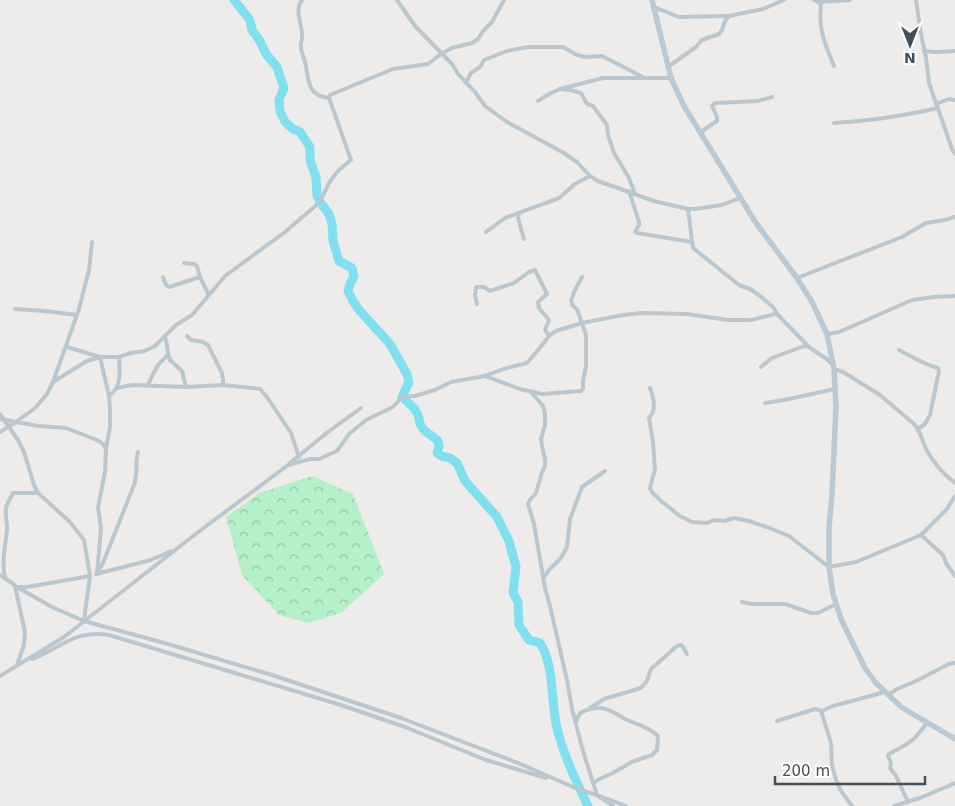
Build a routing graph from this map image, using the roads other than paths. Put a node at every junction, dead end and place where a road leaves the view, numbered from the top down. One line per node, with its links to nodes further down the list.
1 (302, 0): 21 (street)
2 (397, 0): 13 (street)
3 (504, 0): 13 (street)
4 (652, 0): 9 (street)
5 (784, 0): 10 (street)
6 (850, 0): 8 (street)
7 (916, 0): 11 (street)
8 (816, 1): 14 (street)
9 (654, 7): 10 (street); 15 (street)
10 (730, 16): 15 (street)
11 (924, 51): 12 (street); 24 (street)
12 (955, 51)
13 (441, 54): 18 (street); 21 (street)
14 (834, 66)
15 (668, 67): 17 (street)
16 (643, 78): 17 (street); 18 (street); 19 (street)
17 (671, 78): 26 (street)
18 (466, 82): 28 (street)
19 (560, 89): 23 (street); 30 (street)
20 (772, 97): 26 (street)
21 (329, 98): 44 (street)
22 (955, 100): 24 (street)
23 (538, 101)
24 (937, 106): 25 (street); 27 (street)
25 (834, 123)
26 (701, 133): 31 (street)
27 (955, 154)
28 (590, 176): 29 (street); 33 (street)
29 (629, 191): 30 (street); 38 (street)
30 (635, 194): 32 (street)
31 (740, 198): 32 (street); 43 (street)
32 (688, 209): 38 (street)
33 (519, 214): 35 (street); 36 (street)
34 (955, 217): 43 (street)
35 (486, 232)
36 (524, 239)
37 (92, 242): 48 (street)
38 (692, 242): 49 (street)
39 (184, 264): 41 (street)
40 (163, 277): 41 (street)
41 (200, 277): 44 (street)
42 (582, 277): 50 (street)
43 (797, 278): 51 (street)
44 (209, 295): 54 (street)
45 (955, 296): 51 (street)
46 (477, 304): 53 (street)
47 (15, 309): 48 (street)
48 (77, 315): 55 (street)
49 (778, 315): 50 (street); 56 (street)
50 (582, 323): 53 (street); 71 (street)
51 (827, 334): 62 (street)
52 (187, 336): 66 (street)
53 (549, 336): 63 (street)
54 (165, 337): 58 (street); 60 (street)
55 (67, 347): 59 (street); 64 (street)
56 (809, 347): 61 (street); 62 (street)
57 (899, 350): 79 (street)
58 (168, 354): 65 (street); 67 (street)
59 (100, 357): 60 (street); 64 (street); 72 (street)
60 (119, 357): 68 (street)
61 (761, 367)
62 (833, 367): 70 (street); 79 (street)
63 (485, 376): 71 (street); 84 (street)
64 (53, 382): 77 (street)
65 (148, 385): 67 (street); 68 (street)
66 (223, 385): 67 (street); 83 (street)
67 (186, 387)
68 (117, 388): 72 (street)
69 (650, 388): 91 (street)
70 (835, 389): 73 (street); 91 (street)
71 (531, 392): 96 (street)
72 (108, 396): 81 (street)
73 (765, 403)
74 (361, 408): 83 (street)
75 (0, 414): 76 (street)
76 (2, 419): 77 (street); 78 (street)
77 (16, 422): 78 (street); 81 (street)
78 (9, 426): 80 (street); 87 (street)
79 (918, 429): 86 (street)
80 (0, 432)
81 (106, 449): 92 (street)
82 (138, 452): 92 (street)
83 (299, 456): 84 (street)
84 (288, 464): 90 (street)
85 (605, 471): 96 (street)
86 (955, 483)
87 (38, 493): 93 (street); 94 (street)
88 (955, 496): 89 (street)
89 (921, 535): 91 (street); 95 (street)
90 (175, 550): 92 (street); 100 (street)
91 (829, 567): 99 (street)
92 (97, 574): 94 (street)
93 (2, 576): 97 (street)
94 (90, 576): 97 (street); 100 (street)
95 (955, 576)
96 (544, 577): 109 (street)
97 (16, 586): 100 (street); 104 (street)
98 (742, 602): 99 (street)
99 (836, 604): 106 (street)
100 (84, 621): 102 (street); 115 (street)
101 (687, 654): 107 (street)
102 (24, 661): 104 (street); 115 (street)
103 (955, 663): 106 (street)
104 (17, 666): 105 (street)
105 (0, 676)
106 (886, 694): 108 (street); 111 (street)
107 (588, 709): 109 (street); 113 (street)
108 (822, 711): 110 (street); 120 (street)
109 (576, 721): 113 (street)
110 (777, 721)
111 (927, 723): 112 (street); 117 (street)
112 (955, 739)
113 (594, 783): 116 (street)
114 (955, 783): 117 (street)
115 (567, 785): 116 (street)
116 (597, 795): 118 (street); 119 (street)
117 (908, 802): 121 (street)
118 (613, 806)
119 (626, 806)
120 (852, 806)
121 (894, 806)

